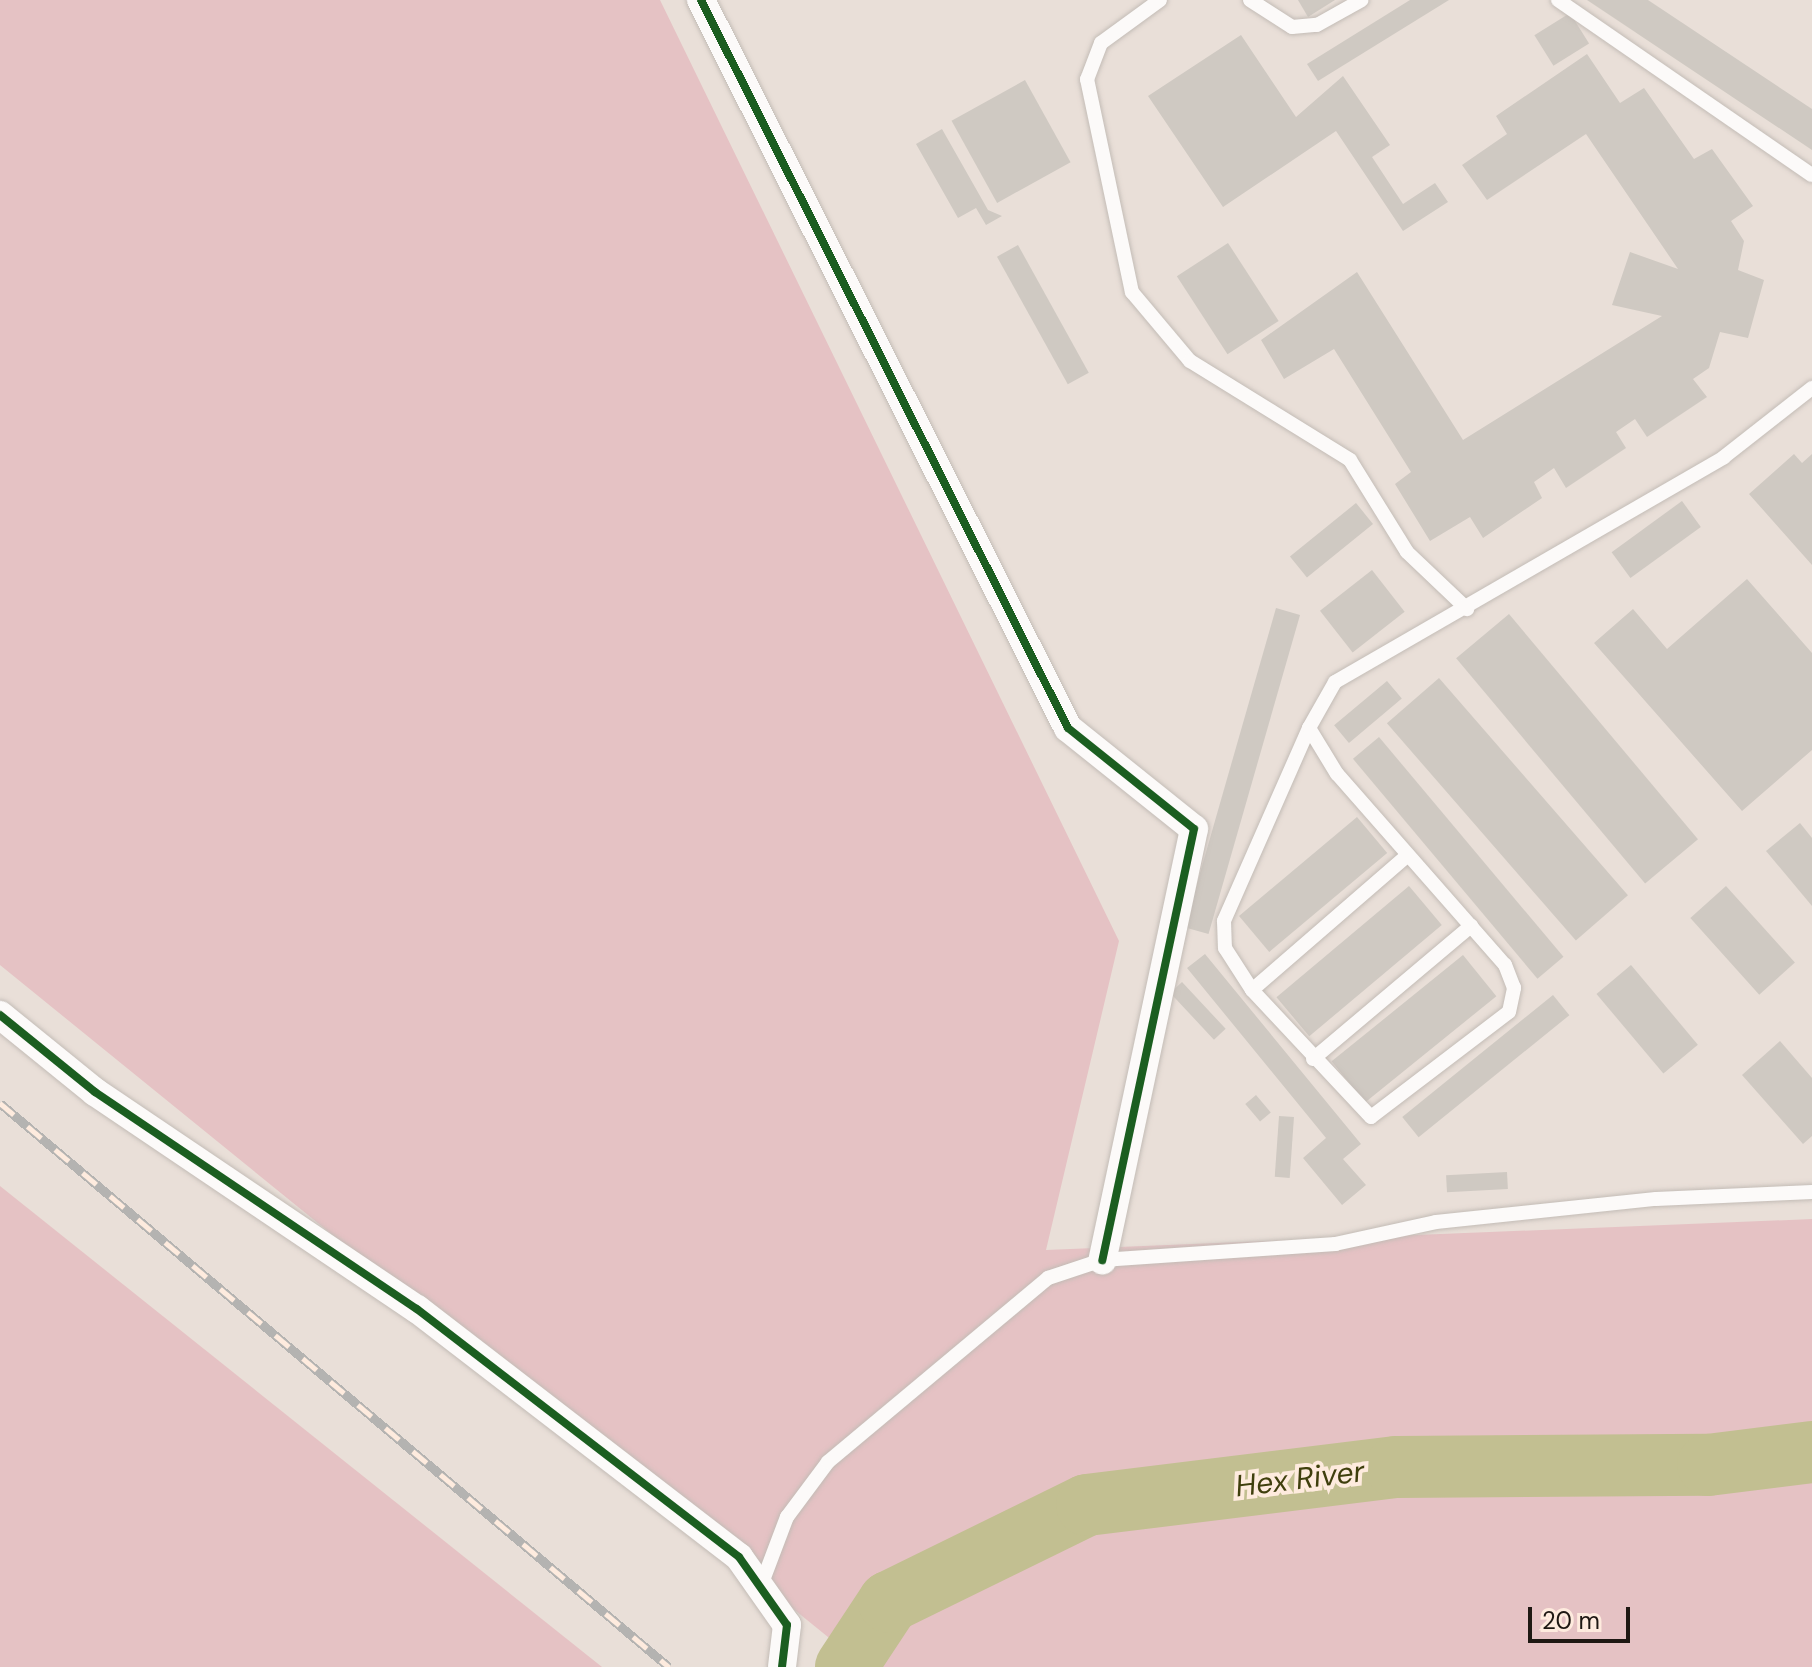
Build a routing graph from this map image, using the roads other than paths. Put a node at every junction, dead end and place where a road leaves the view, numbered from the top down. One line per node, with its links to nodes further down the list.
1 (701, 0): 16 (street)
2 (1160, 0): 8 (lane)
3 (1250, 0): 4 (lane)
4 (1362, 0)
5 (1558, 0): 6 (lane)
6 (1812, 175)
7 (1812, 388): 8 (lane)
8 (1467, 609): 9 (lane)
9 (1309, 728): 10 (lane); 12 (lane)
10 (1408, 855): 11 (lane); 12 (lane)
11 (1471, 926): 14 (lane); 14 (lane)
12 (1252, 990): 14 (lane)
13 (0, 1015): 17 (street)
14 (1313, 1059)
15 (1812, 1192): 16 (lane)
16 (1102, 1260): 17 (lane)
17 (762, 1583): 18 (street)
18 (782, 1667)

